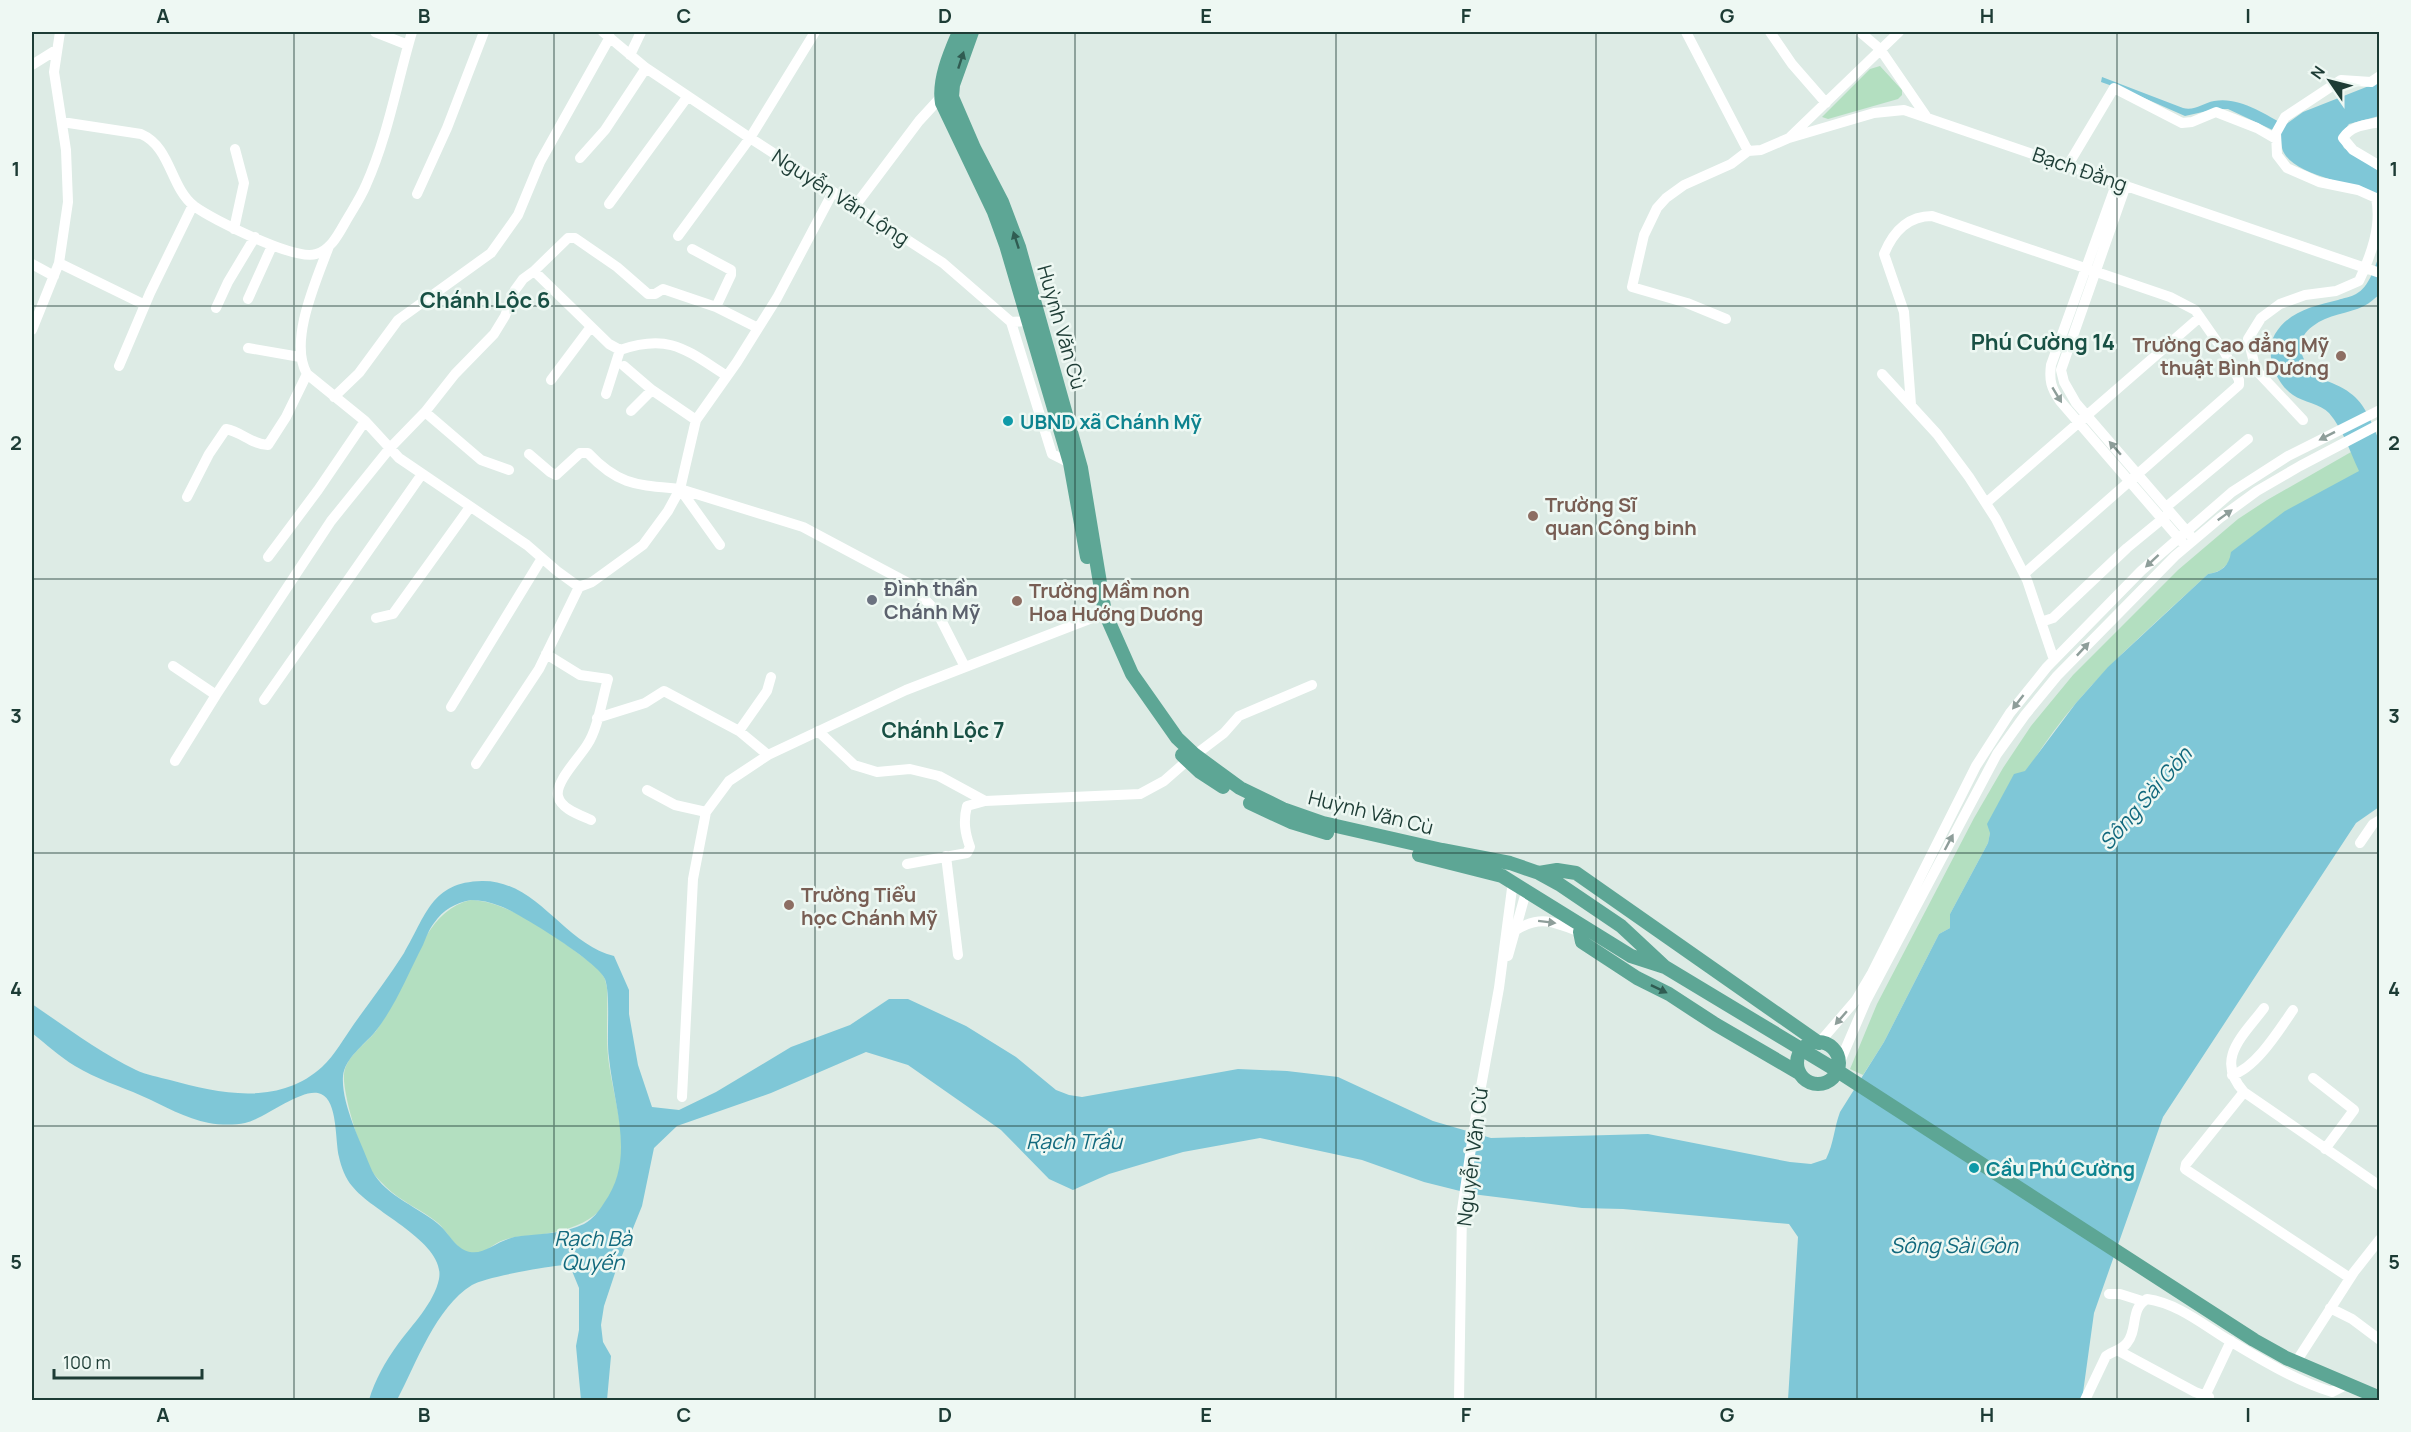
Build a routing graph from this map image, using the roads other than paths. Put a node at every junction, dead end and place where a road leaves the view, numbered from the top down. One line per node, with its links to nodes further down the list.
1 (60, 32): 16 (street)
2 (375, 32): 14 (street)
3 (412, 32): 14 (street)
4 (484, 32): 38 (street)
5 (641, 32): 17 (street)
6 (815, 32): 29 (street)
7 (959, 32): 23 (main road)
8 (972, 32): 21 (main road, one-way to 8)
9 (1686, 32): 32 (street)
10 (1770, 32): 24 (street)
11 (1860, 32): 15 (street)
12 (1899, 32): 15 (street)
13 (606, 34): 17 (street, Nguyễn Văn Lộng); 77 (street)
14 (408, 45): 46 (street)
15 (1880, 49): 24 (street); 25 (street)
16 (57, 50): 18 (street); 26 (street)
17 (630, 55): 19 (street, Nguyễn Văn Lộng)
18 (32, 65)
19 (646, 68): 22 (street, Nguyễn Văn Lộng); 33 (street)
20 (2379, 76): 28 (street)
21 (953, 86): 23 (main road); 61 (main road, Huỳnh Văn Cù, one-way to 21)
22 (688, 96): 29 (street, Nguyễn Văn Lộng); 39 (street)
23 (941, 97): 41 (street); 61 (main road)
24 (1826, 103): 30 (street)
25 (1926, 116): 30 (street, Bạch Đằng); 34 (street, Bạch Đằng)
26 (62, 122): 40 (street); 48 (street)
27 (2379, 122): 35 (street)
28 (2276, 136): 34 (street); 50 (street)
29 (750, 138): 37 (street, Nguyễn Văn Lộng); 43 (street)
30 (1789, 138): 32 (street)
31 (235, 149): 42 (street)
32 (1748, 151): 60 (street)
33 (580, 159)
34 (2068, 165): 36 (street, Bạch Đằng)
35 (2379, 166)
36 (2122, 184): 50 (street, Bạch Đằng); 51 (street)
37 (833, 192): 41 (street, Nguyễn Văn Lộng); 64 (street)
38 (417, 194)
39 (609, 204)
40 (193, 205): 42 (street); 56 (street)
41 (855, 206): 62 (street, Nguyễn Văn Lộng)
42 (234, 228): 44 (street)
43 (678, 236)
44 (255, 237): 45 (street); 58 (street)
45 (272, 246): 46 (street); 55 (street)
46 (329, 246): 68 (street)
47 (692, 249): 57 (street)
48 (58, 263): 54 (street); 56 (street)
49 (32, 264): 54 (street)
50 (2366, 269): 53 (street, Bạch Đằng); 84 (street)
51 (2090, 270): 59 (street); 78 (street); 82 (street)
52 (534, 271): 57 (street); 63 (street); 81 (street)
53 (2379, 273)
54 (54, 276): 65 (street)
55 (248, 299)
56 (145, 305): 69 (street)
57 (716, 307): 64 (street)
58 (216, 308)
59 (2200, 317): 82 (street); 93 (street)
60 (1726, 319)
61 (1033, 320): 62 (street); 90 (main road)
62 (1011, 322): 90 (street)
63 (590, 327): 67 (street); 74 (street)
64 (758, 328): 73 (street)
65 (32, 330)
66 (248, 348): 68 (street)
67 (620, 350): 73 (street); 76 (street)
68 (300, 357): 71 (street)
69 (119, 366)
70 (624, 366): 75 (street)
71 (307, 374): 77 (street); 95 (street)
72 (1882, 374): 78 (street)
73 (727, 376): 83 (street)
74 (551, 380)
75 (652, 390): 80 (street); 83 (street)
76 (606, 394)
77 (334, 397): 85 (street)
78 (1911, 405): 96 (street)
79 (2379, 410): 100 (street, one-way to 100)
80 (631, 411)
81 (425, 412): 88 (street); 91 (street)
82 (2082, 418): 93 (street); 96 (street)
83 (696, 420): 94 (street)
84 (2302, 420)
85 (365, 421): 88 (street); 103 (street)
86 (2379, 424): 101 (street, one-way to 86)
87 (2248, 439): 98 (street)
88 (390, 448): 92 (street); 116 (street)
89 (529, 454): 94 (street)
90 (1076, 465): 107 (main road)
91 (509, 470)
92 (422, 474): 97 (street); 117 (street)
93 (2133, 478): 98 (street); 99 (street); 105 (street)
94 (680, 489): 102 (street); 106 (street); 113 (street)
95 (187, 497)
96 (1986, 503): 105 (street)
97 (470, 507): 104 (street); 108 (street)
98 (2166, 507): 99 (street); 100 (street)
99 (2162, 519): 100 (street); 109 (street)
100 (2182, 534): 101 (street); 111 (street, one-way to 111)
101 (2190, 543): 127 (street, one-way to 101)
102 (720, 545)
103 (268, 557)
104 (542, 558): 106 (street); 118 (street)
105 (2024, 574): 109 (street)
106 (579, 587): 110 (street)
107 (1101, 614): 113 (street); 123 (main road)
108 (376, 618)
109 (2041, 622): 111 (street)
110 (546, 654): 119 (street); 125 (street)
111 (2054, 660): 126 (street, one-way to 126)
112 (173, 666): 116 (street)
113 (965, 667): 121 (street)
114 (771, 677): 120 (street)
115 (1312, 685): 123 (street)
116 (216, 695): 124 (street)
117 (264, 700)
118 (451, 708)
119 (597, 718): 120 (street); 131 (street)
120 (739, 731): 122 (street)
121 (818, 731): 122 (street); 129 (street)
122 (768, 755): 130 (street)
123 (1191, 758): 129 (street); 136 (main road, Huỳnh Văn Cù); 139 (main road)
124 (175, 761)
125 (476, 764)
126 (1968, 782): 127 (street); 150 (street, one-way to 150)
127 (1978, 788): 152 (street, one-way to 127)
128 (647, 790): 130 (street)
129 (985, 801): 134 (street)
130 (706, 812): 157 (street)
131 (591, 820)
132 (2379, 820): 133 (street)
133 (2360, 843)
134 (946, 856): 135 (street); 144 (street)
135 (907, 864)
136 (1517, 865): 138 (main road, Huỳnh Văn Cù); 139 (main road)
137 (1557, 870): 138 (main road, Huỳnh Văn Cù); 145 (main road); 149 (main road)
138 (1539, 873): 140 (main road); 145 (main road, Huỳnh Văn Cù)
139 (1512, 881): 140 (main road); 146 (street, Nguyễn Văn Cừ)
140 (1528, 891): 141 (main road); 142 (street, Nguyễn Văn Cừ)
141 (1569, 918): 143 (main road); 145 (main road)
142 (1516, 930): 143 (street, one-way to 143); 146 (street, Nguyễn Văn Cừ)
143 (1580, 932): 145 (main road); 151 (main road, one-way to 151)
144 (958, 955)
145 (1665, 967): 168 (main road)
146 (1499, 988): 171 (street, Nguyễn Văn Cừ)
147 (2264, 1008): 154 (street)
148 (2293, 1010): 154 (street)
149 (1797, 1027): 150 (main road); 151 (main road)
150 (1814, 1043): 152 (main road); 153 (main road)
151 (1766, 1054): 153 (main road)
152 (1839, 1064): 153 (main road)
153 (1799, 1073)
154 (2232, 1075): 156 (street)
155 (2313, 1078): 158 (street)
156 (2244, 1092): 158 (street); 161 (street)
157 (682, 1097)
158 (2325, 1149): 159 (street)
159 (2379, 1186)
160 (2379, 1239): 161 (street)
161 (2350, 1278): 164 (street)
162 (2109, 1294): 163 (street)
163 (2142, 1301): 166 (street); 167 (street)
164 (2330, 1308): 165 (street); 168 (street)
165 (2379, 1340)
166 (2231, 1341): 167 (street); 169 (street)
167 (2117, 1350): 172 (street)
168 (2291, 1360): 169 (main road)
169 (2346, 1385): 170 (main road)
170 (2379, 1398)
171 (1459, 1401)
172 (2085, 1401)

